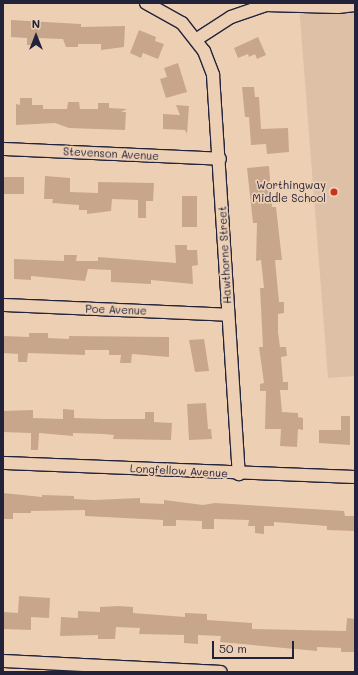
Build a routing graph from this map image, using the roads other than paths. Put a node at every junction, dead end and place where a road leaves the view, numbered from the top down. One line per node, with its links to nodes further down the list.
1 (146, 3): 3 (street, Hawthorne Street)
2 (355, 5): 3 (street)
3 (197, 39): 5 (street, Hawthorne Street)
4 (3, 149): 5 (street, Stevenson Avenue)
5 (220, 159): 7 (street, Hawthorne Street)
6 (3, 306): 7 (street, Poe Avenue)
7 (228, 315): 9 (street, Hawthorne Street)
8 (3, 463): 9 (street, Longfellow Avenue)
9 (239, 474): 10 (street, Longfellow Avenue)
10 (355, 477)
11 (3, 660): 12 (street)
12 (221, 672)

